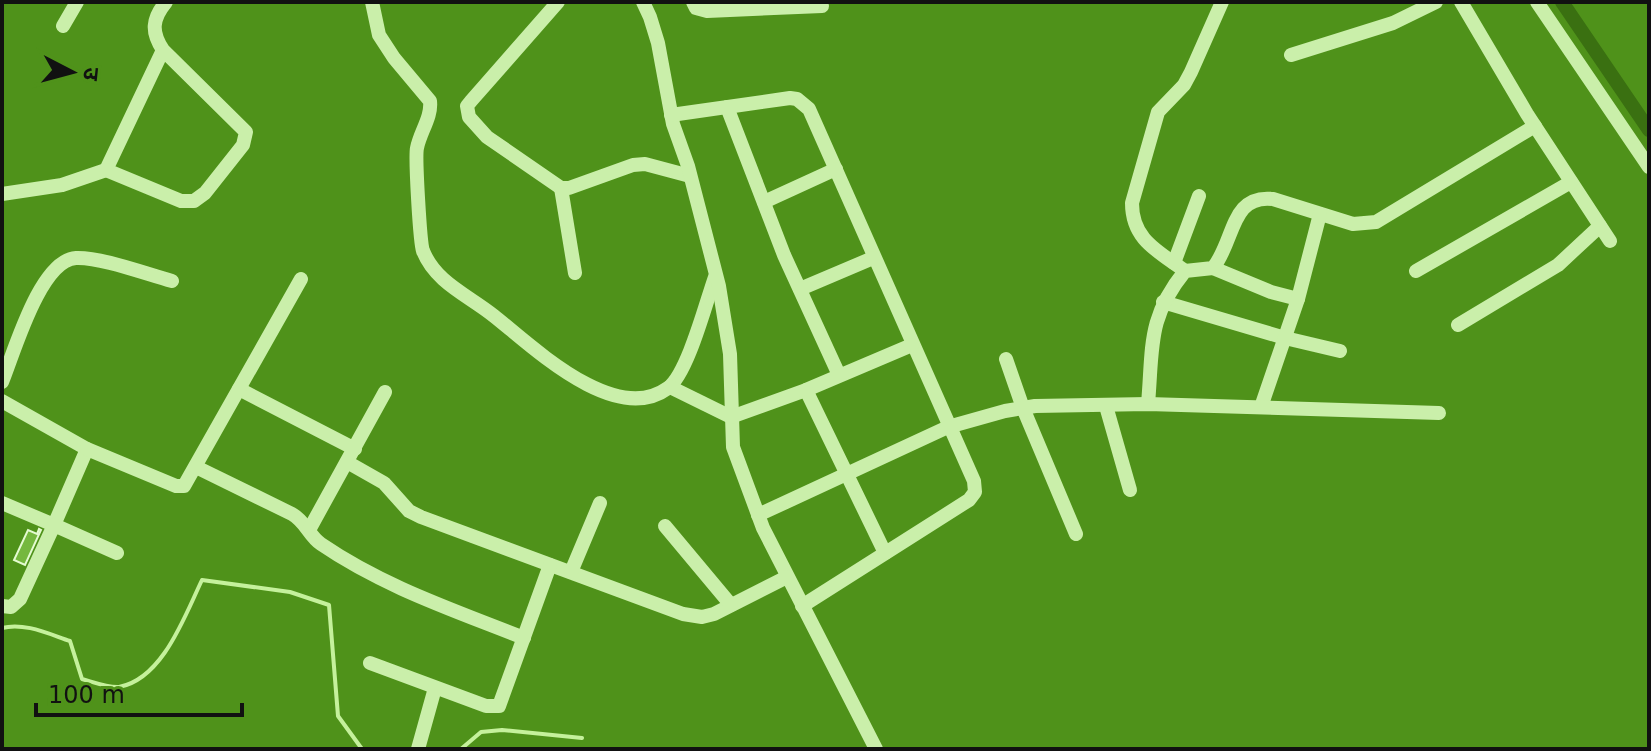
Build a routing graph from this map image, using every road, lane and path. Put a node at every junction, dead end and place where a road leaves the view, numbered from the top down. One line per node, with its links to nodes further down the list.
1 (77, 2): 12 (street)
2 (166, 2): 13 (street)
3 (372, 2): 48 (street)
4 (558, 2): 23 (street)
5 (643, 2): 16 (street)
6 (693, 2): 11 (street)
7 (1222, 2): 31 (street)
8 (1436, 2): 14 (street)
9 (1461, 2): 17 (street)
10 (1537, 2): 18 (street)
11 (822, 6)
12 (63, 26)
13 (163, 50): 20 (street); 20 (street)
14 (1291, 55)
15 (727, 107): 16 (street); 19 (street); 26 (street)
16 (671, 115): 21 (street)
17 (1535, 126): 22 (street); 27 (street)
18 (1649, 167)
19 (836, 169): 26 (street); 30 (street)
20 (106, 170): 24 (street)
21 (690, 176): 23 (street); 35 (street)
22 (1571, 182): 28 (street); 33 (street)
23 (561, 188): 34 (street)
24 (2, 194)
25 (1199, 196): 31 (street)
26 (764, 202): 38 (street)
27 (1320, 214): 32 (street); 39 (street)
28 (1600, 226): 29 (street); 41 (street)
29 (1610, 241)
30 (873, 258): 38 (street); 43 (street)
31 (1179, 267): 32 (street); 40 (street)
32 (1213, 268): 39 (street)
33 (1416, 271)
34 (575, 273)
35 (716, 274): 48 (street); 58 (street)
36 (301, 279): 49 (street)
37 (172, 281): 47 (street)
38 (800, 289): 46 (street)
39 (1298, 299): 42 (street)
40 (1163, 302): 42 (street); 53 (street)
41 (1458, 325)
42 (1285, 338): 44 (street); 55 (street)
43 (912, 345): 46 (street); 59 (street)
44 (1340, 351)
45 (1006, 359): 56 (street)
46 (839, 375): 50 (street)
47 (2, 382)
48 (670, 387): 58 (street)
49 (239, 389): 61 (street); 62 (street)
50 (806, 390): 58 (street); 63 (street)
51 (385, 392): 61 (street)
52 (2, 401): 60 (street)
53 (1148, 404): 54 (street); 55 (street)
54 (1106, 406): 56 (street); 64 (street)
55 (1261, 407): 57 (street)
56 (1023, 408): 59 (street); 71 (street)
57 (1439, 413)
58 (731, 417): 67 (street)
59 (948, 427): 63 (street); 73 (street)
60 (87, 449): 62 (street); 68 (street)
61 (351, 455): 70 (street); 74 (street)
62 (196, 467): 70 (street)
63 (847, 474): 67 (street); 73 (street)
64 (1130, 490)
65 (2, 503): 68 (street)
66 (600, 503): 75 (street)
67 (758, 515): 76 (street)
68 (54, 525): 72 (street); 78 (street)
69 (665, 526): 77 (street)
70 (309, 530): 80 (street)
71 (1076, 534)
72 (117, 553)
73 (885, 553): 79 (street)
74 (550, 565): 75 (street); 80 (street)
75 (571, 572): 77 (street)
76 (787, 577): 77 (street); 79 (street)
77 (731, 605)
78 (2, 606)
79 (802, 606): 84 (street)
80 (524, 638): 82 (street)
81 (370, 663): 82 (street)
82 (435, 688): 83 (street)
83 (418, 749)
84 (876, 749)

